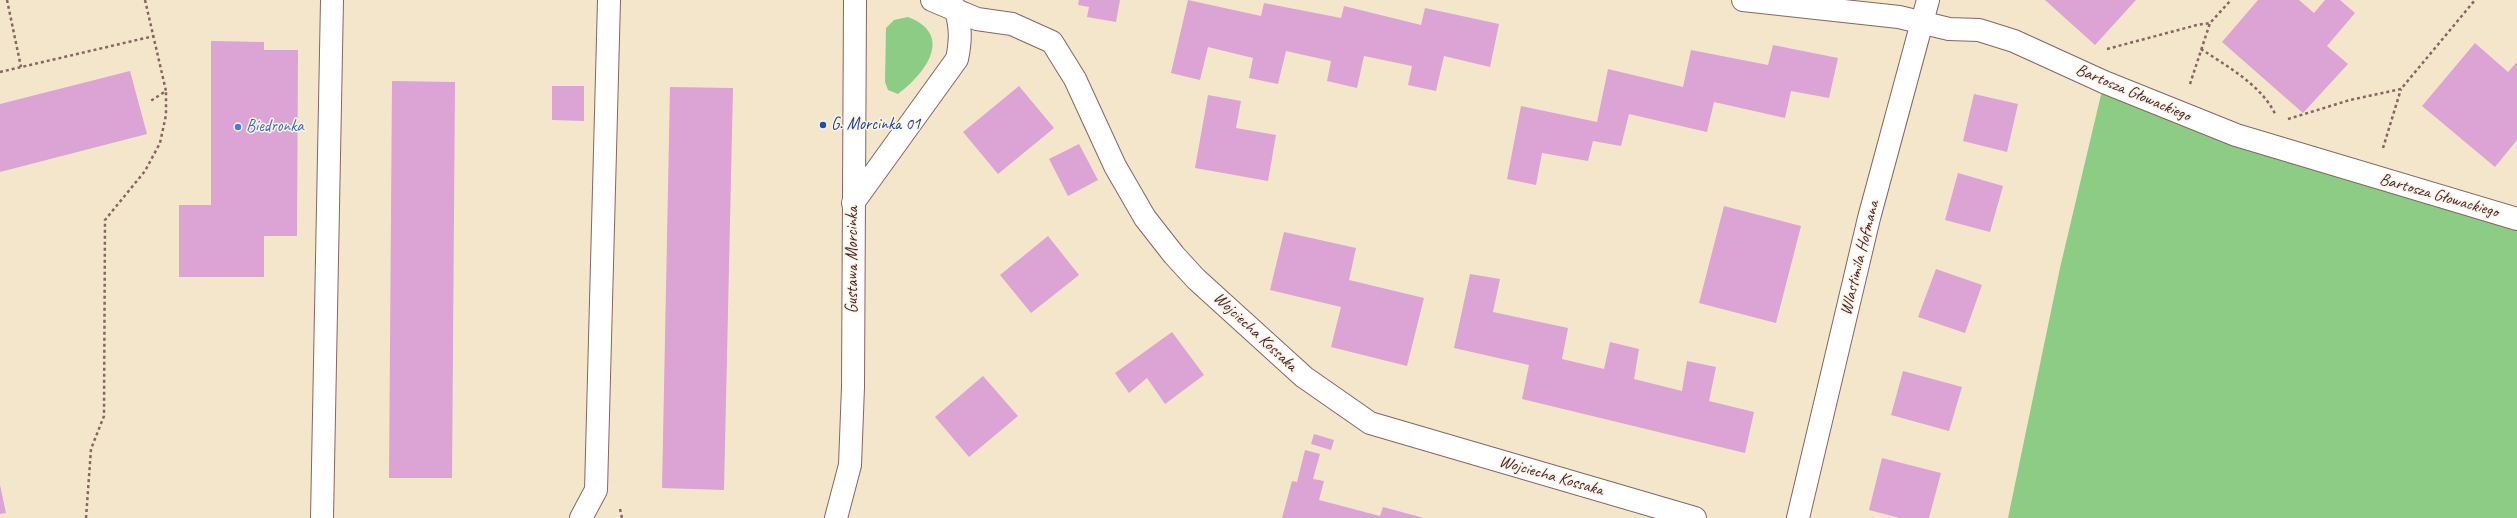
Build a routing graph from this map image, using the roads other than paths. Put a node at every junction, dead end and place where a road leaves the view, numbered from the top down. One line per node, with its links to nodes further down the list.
1 (332, 0): 11 (street)
2 (609, 0): 12 (street)
3 (855, 0): 9 (street, Gustawa Morcinka)
4 (932, 0): 7 (street, Wojciecha Kossaka)
5 (1743, 0): 8 (street, Bartosza Głowackiego)
6 (1928, 0): 8 (street, Wlastimila Hofmana)
7 (955, 8): 9 (street); 14 (street, Wojciecha Kossaka)
8 (1921, 22): 10 (street, Bartosza Głowackiego); 15 (street, Wlastimila Hofmana)
9 (853, 203): 13 (street, Gustawa Morcinka)
10 (2517, 219)
11 (322, 518)
12 (581, 518)
13 (836, 518)
14 (1695, 518)
15 (1798, 518)

